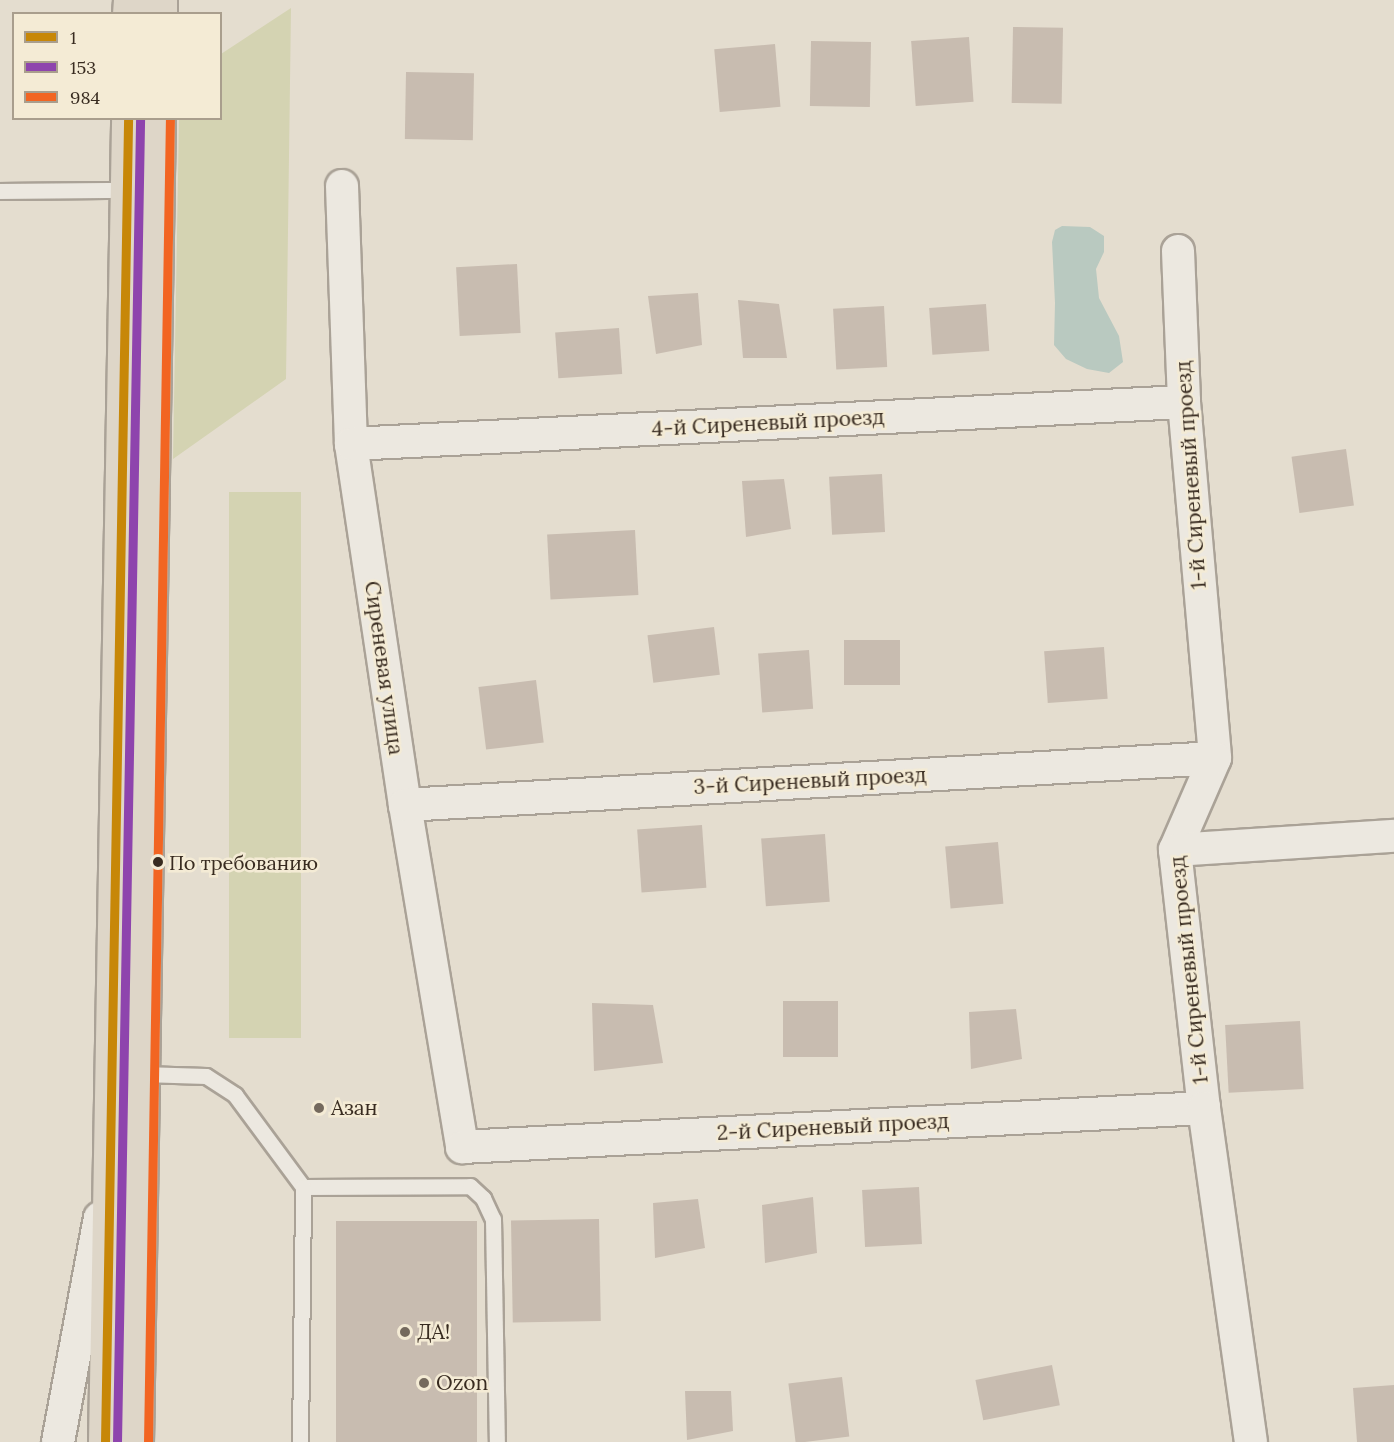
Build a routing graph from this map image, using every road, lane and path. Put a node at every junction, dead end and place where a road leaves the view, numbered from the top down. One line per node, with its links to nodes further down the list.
1 (128, 120): 4 (highway)
2 (158, 120): 13 (highway)
3 (342, 186): 8 (street, Сиреневая улица)
4 (126, 190): 5 (lane); 16 (highway)
5 (0, 191)
6 (1178, 251): 7 (street, 1-й Сиреневый проезд)
7 (1184, 402): 8 (street, 4-й Сиреневый проезд); 9 (street, 1-й Сиреневый проезд)
8 (351, 444): 10 (street, Сиреневая улица)
9 (1215, 758): 10 (street, 3-й Сиреневый проезд); 12 (street, 1-й Сиреневый проезд)
10 (405, 805): 15 (street, Сиреневая улица)
11 (1394, 836): 12 (street)
12 (1175, 850): 14 (street, 1-й Сиреневый проезд)
13 (142, 1074): 17 (lane); 20 (highway)
14 (1203, 1108): 15 (street, 2-й Сиреневый проезд); 23 (street, 1-й Сиреневый проезд)
15 (462, 1147)
16 (110, 1161): 18 (street); 19 (highway)
17 (303, 1187): 21 (lane); 22 (lane)
18 (58, 1442)
19 (105, 1442)
20 (136, 1442)
21 (300, 1442)
22 (497, 1442)
23 (1251, 1442)

